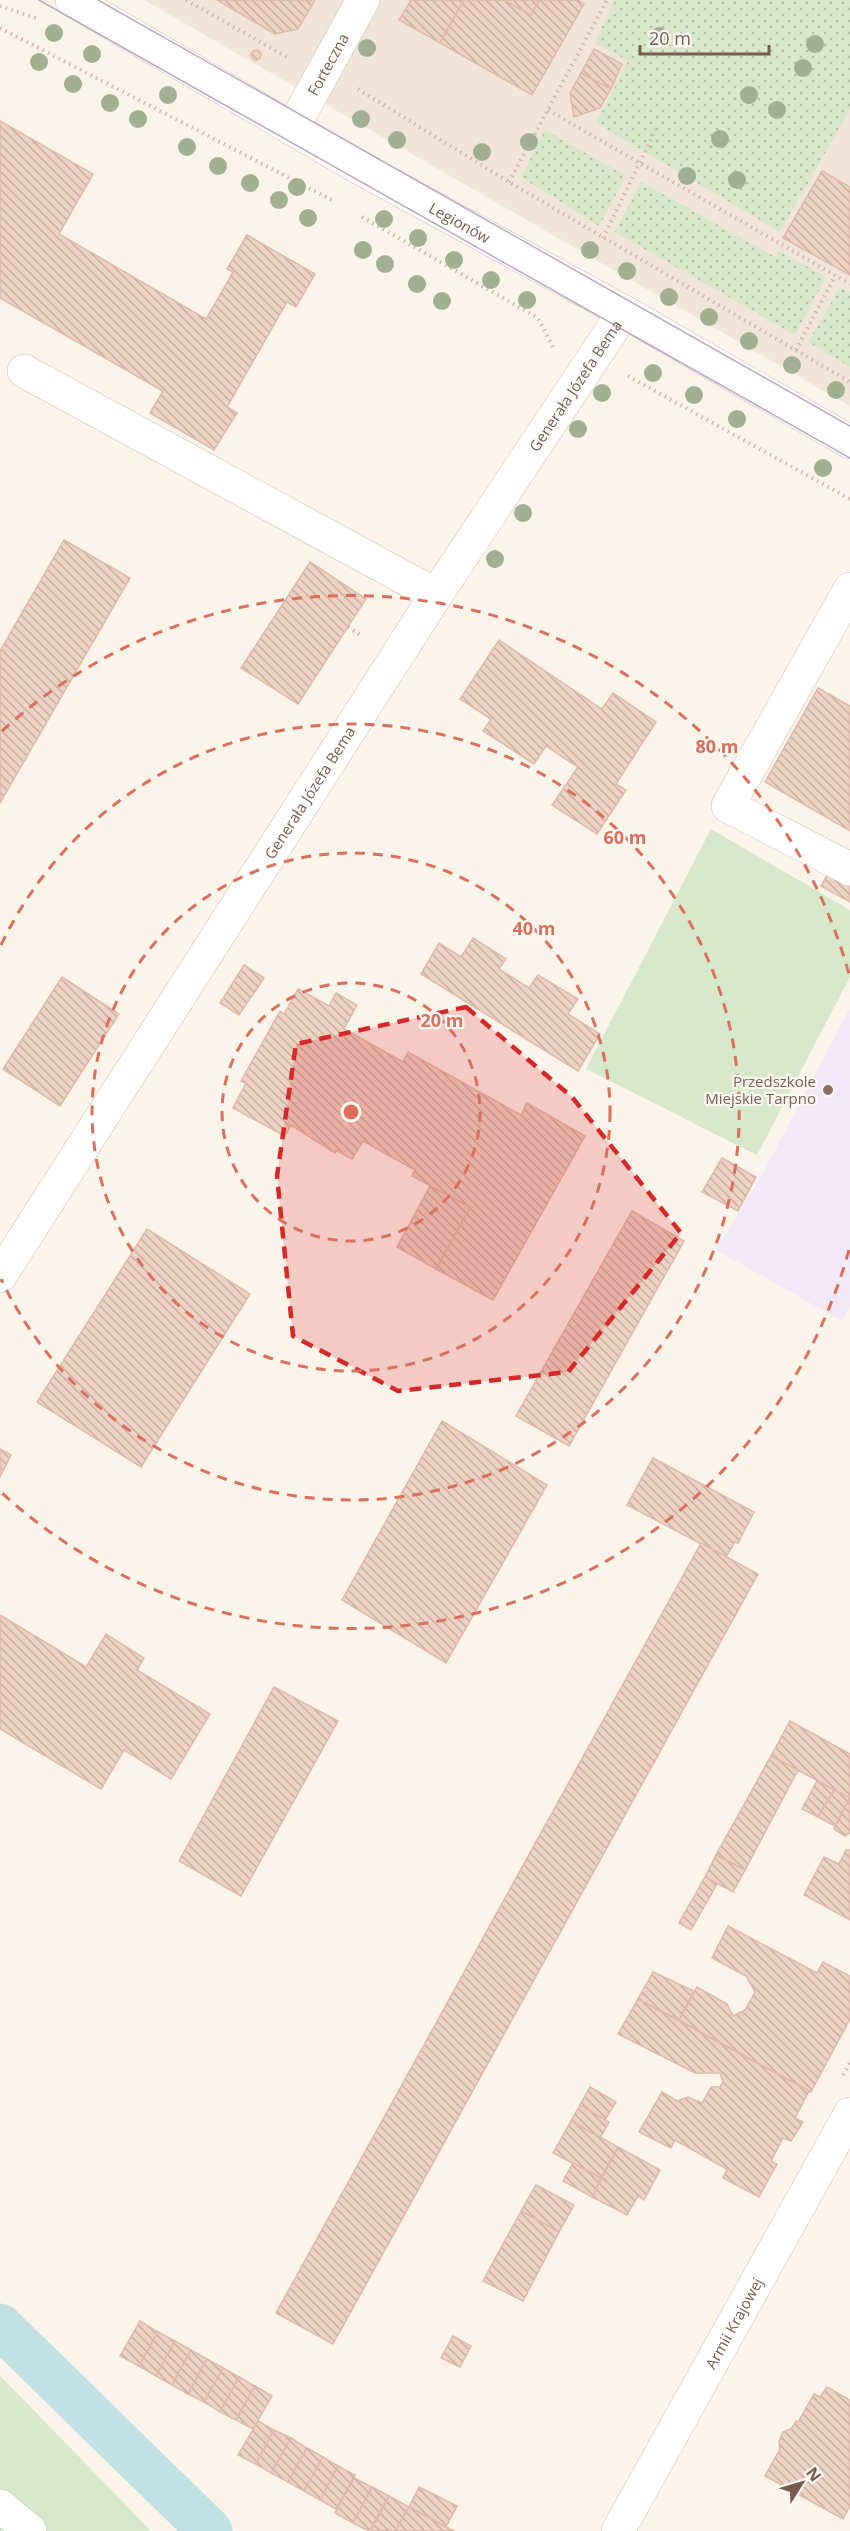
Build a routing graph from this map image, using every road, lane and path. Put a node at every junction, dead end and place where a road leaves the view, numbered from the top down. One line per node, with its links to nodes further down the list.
1 (72, 0): 11 (street, Legionów)
2 (186, 0): 8 (path)
3 (363, 0): 11 (street, Forteczna)
4 (607, 0): 10 (path)
5 (0, 6): 6 (path)
6 (41, 19)
7 (0, 28): 15 (path)
8 (296, 53)
9 (355, 87): 14 (path)
10 (548, 110): 13 (path); 14 (path)
11 (292, 129): 20 (street, Legionów)
12 (656, 129): 13 (path)
13 (640, 163): 17 (path); 18 (path)
14 (509, 182): 17 (path)
15 (341, 205)
16 (351, 211): 22 (path)
17 (603, 238): 21 (path)
18 (835, 276): 19 (path); 21 (path)
19 (850, 284)
20 (624, 312): 26 (street, Legionów); 29 (street, Generała Józefa Bema)
21 (796, 350): 25 (path)
22 (558, 356)
23 (24, 371): 29 (street)
24 (619, 380): 27 (path)
25 (850, 382)
26 (850, 442)
27 (850, 499)
28 (850, 589): 32 (street)
29 (435, 595): 33 (street, Generała Józefa Bema)
30 (348, 627): 31 (path)
31 (354, 631)
32 (850, 868)
33 (0, 1276)
34 (850, 2114): 37 (street, Armii Krajowej)
35 (0, 2506): 36 (street)
36 (30, 2531)
37 (618, 2531)

